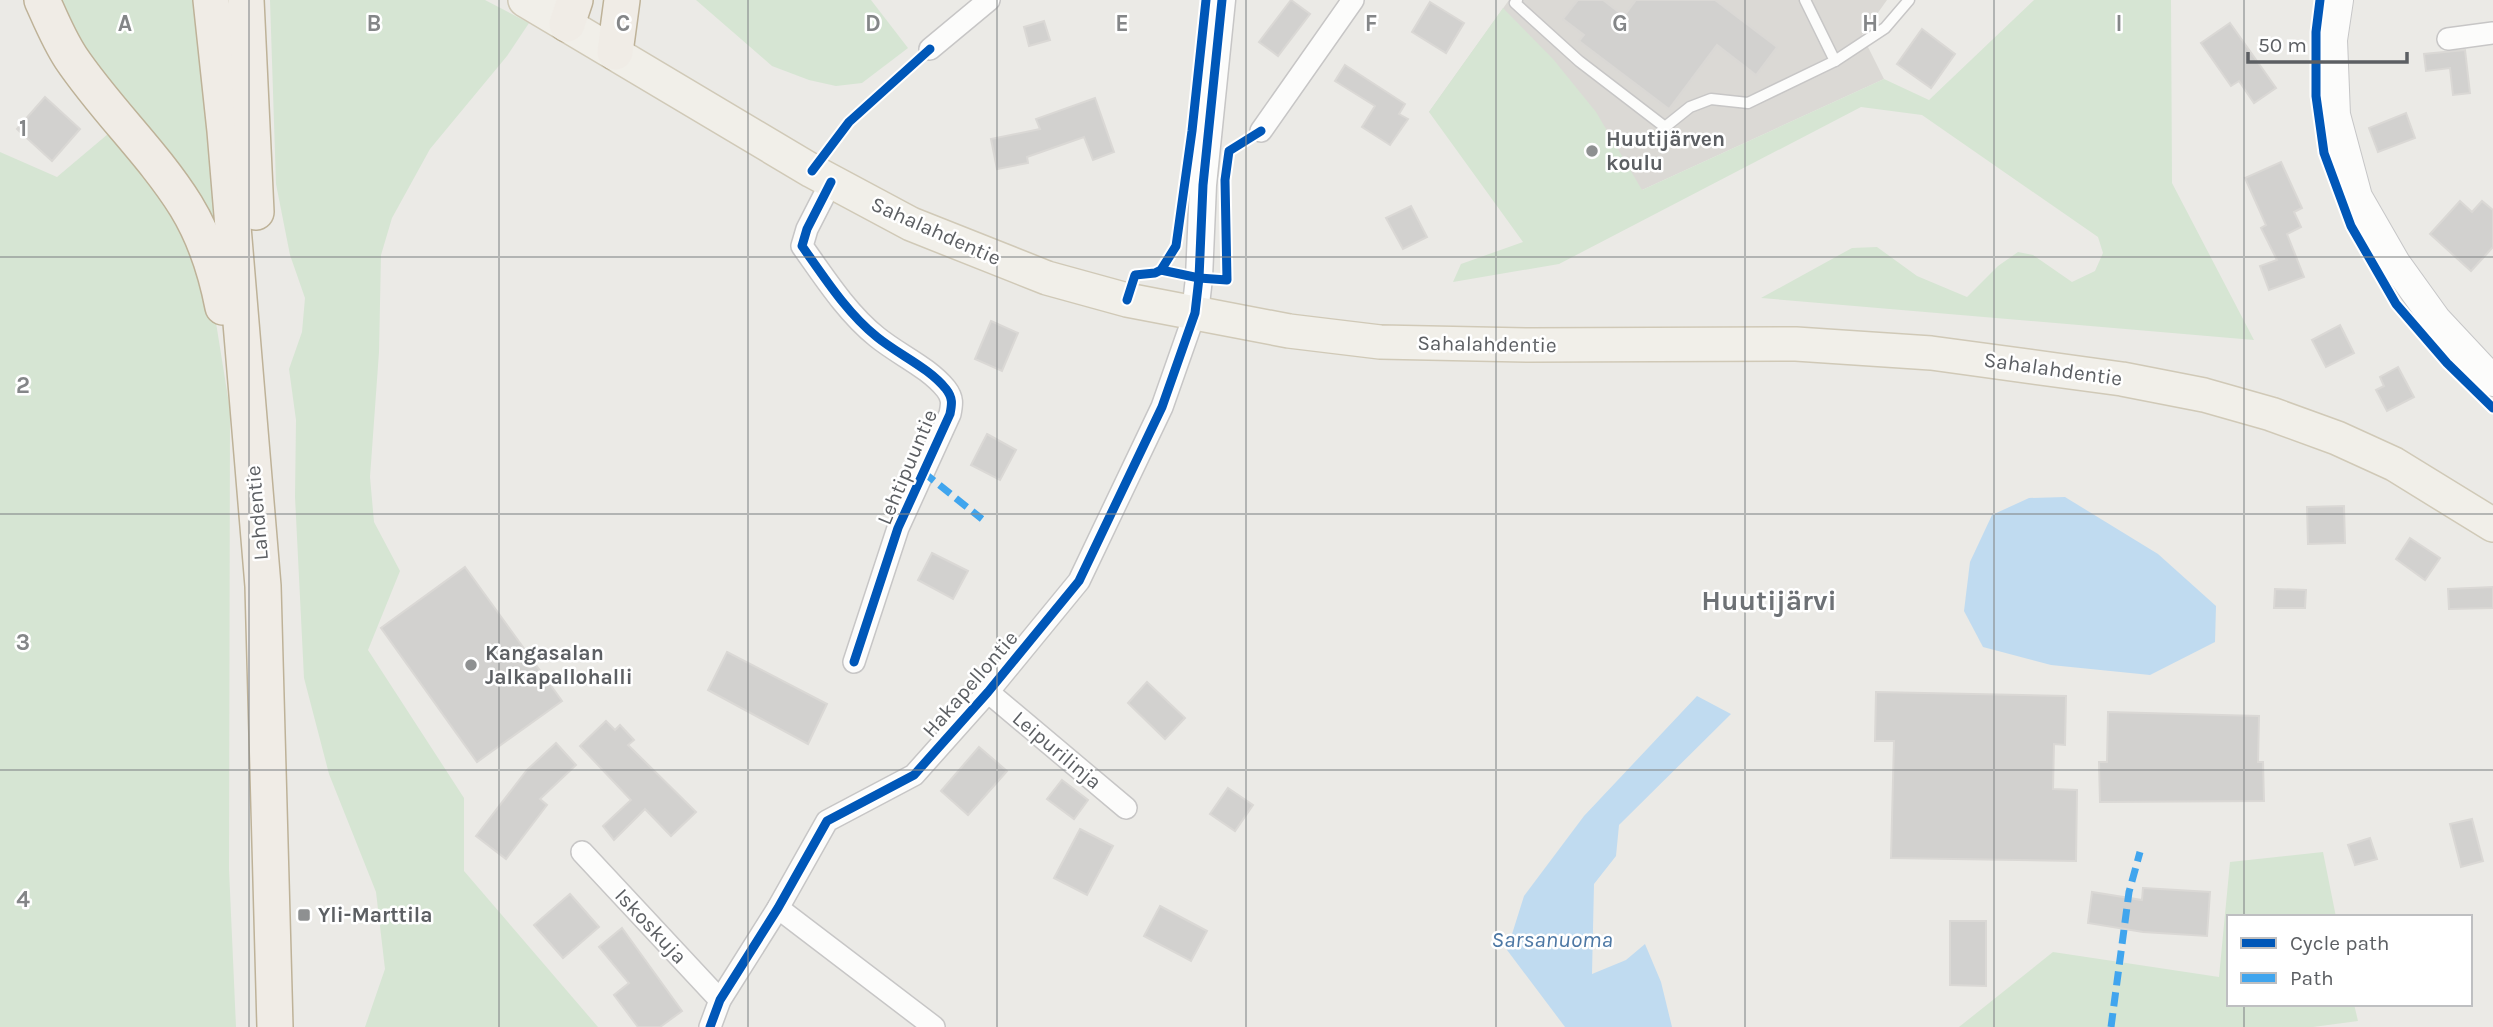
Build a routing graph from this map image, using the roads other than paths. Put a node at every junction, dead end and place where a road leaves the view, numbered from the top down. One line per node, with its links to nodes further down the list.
1 (42, 0): 24 (highway)
2 (211, 0): 24 (highway, Lahdentie)
3 (246, 0): 25 (highway)
4 (525, 0): 13 (main road, Sahalahdentie)
5 (622, 0): 17 (highway)
6 (989, 0): 16 (street)
7 (1222, 0): 21 (street)
8 (1353, 0): 19 (street)
9 (1517, 0): 18 (lane)
10 (1805, 0): 18 (lane)
11 (1909, 0): 18 (lane)
12 (2338, 0): 22 (main road)
13 (571, 12): 17 (main road, Sahalahdentie)
14 (2493, 33): 15 (street)
15 (2448, 39)
16 (930, 49)
17 (615, 52): 20 (main road, Sahalahdentie)
18 (1835, 61)
19 (1261, 131)
20 (831, 182): 21 (main road, Sahalahdentie); 26 (street, Lehtipuuntie)
21 (1195, 313): 23 (main road, Sahalahdentie); 27 (street, Hakapellontie)
22 (2493, 382)
23 (2493, 525)
24 (263, 586): 25 (highway, Lahdentie)
25 (266, 639): 32 (highway, Lahdentie)
26 (854, 662)
27 (988, 692): 28 (street, Leipurilinja); 30 (street, Hakapellontie)
28 (1126, 808)
29 (582, 852): 31 (street, Iskoskuja)
30 (778, 908): 31 (street, Hakapellontie); 34 (street)
31 (720, 1000): 33 (street, Hakapellontie)
32 (275, 1027)
33 (710, 1027)
34 (934, 1027)

